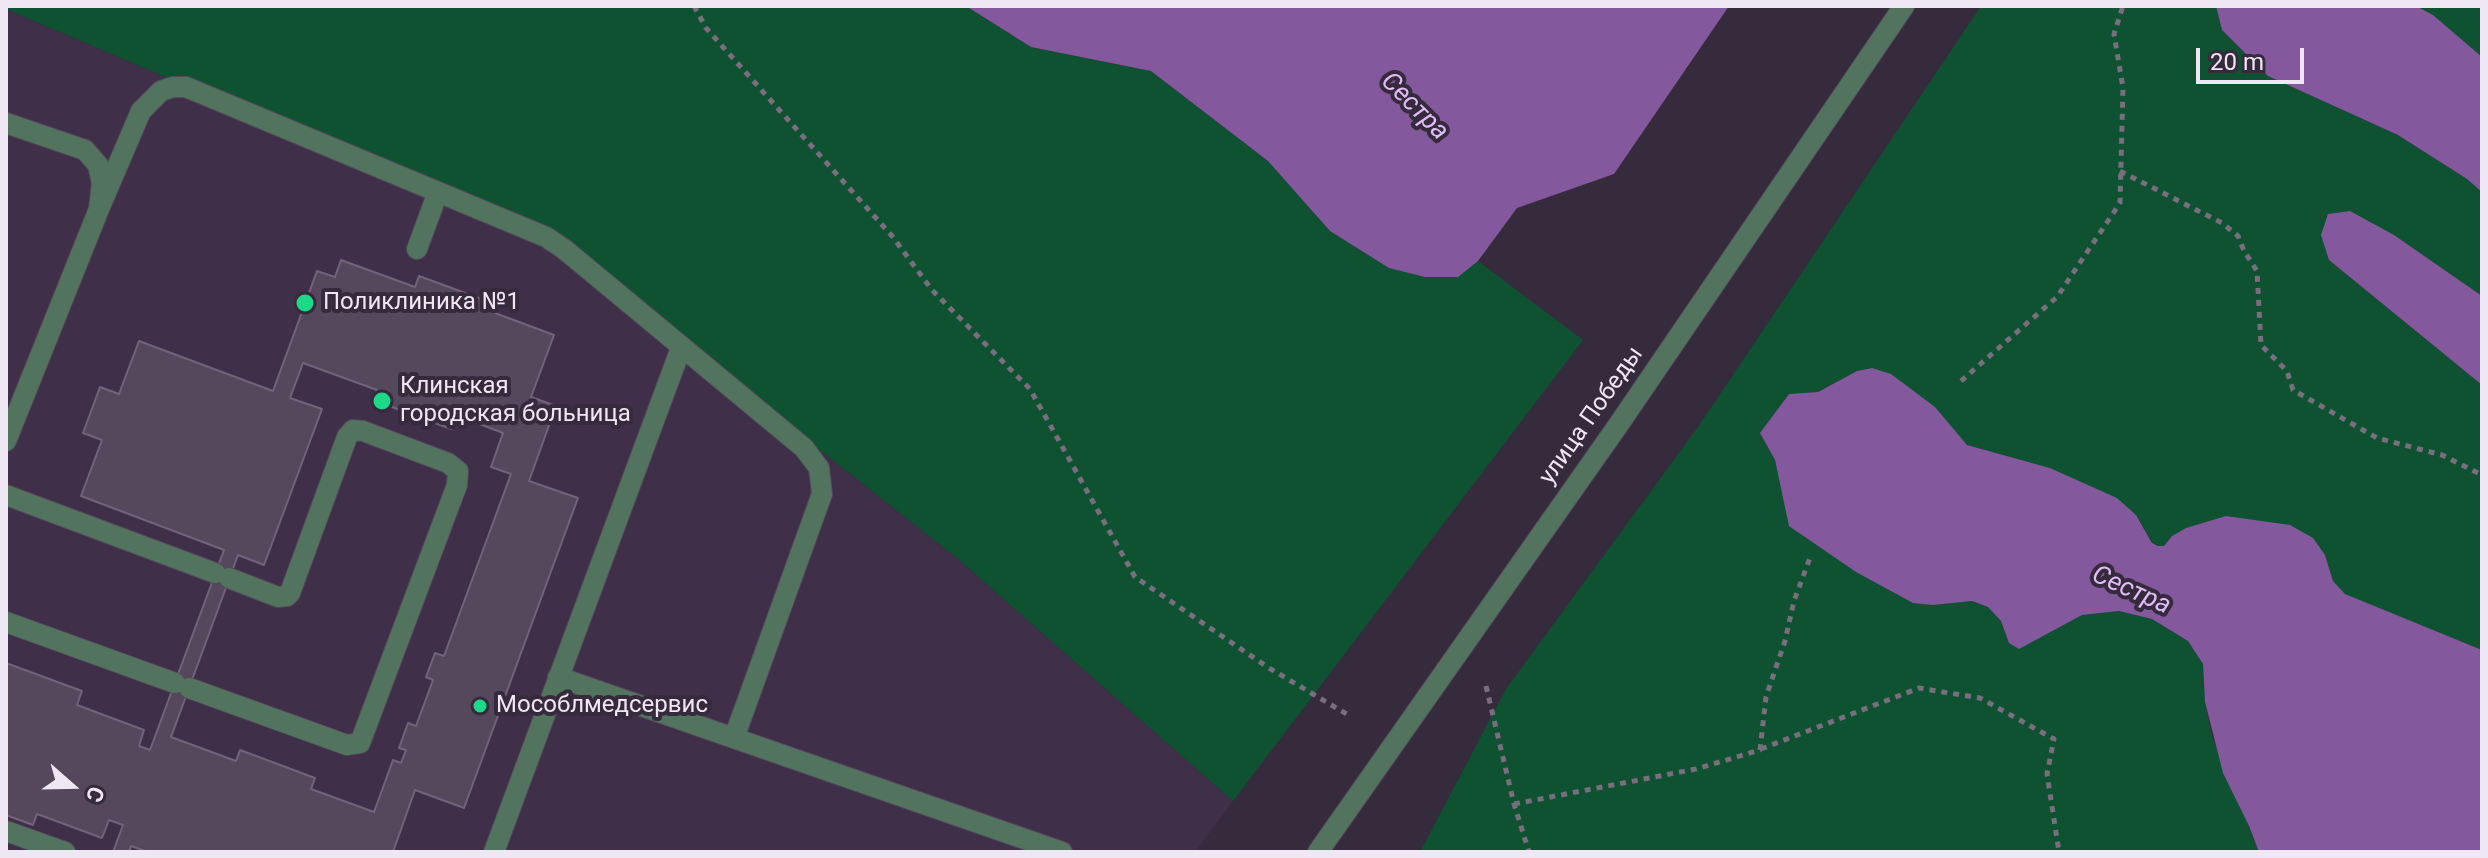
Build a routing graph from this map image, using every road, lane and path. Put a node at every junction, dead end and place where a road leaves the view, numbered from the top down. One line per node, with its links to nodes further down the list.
1 (694, 6): 18 (path)
2 (1904, 6): 27 (street, улица Победы)
3 (2123, 6): 5 (path)
4 (6, 123): 7 (street)
5 (2120, 171): 10 (path); 12 (path)
6 (438, 192): 7 (street); 8 (street); 9 (street)
7 (99, 209): 11 (street)
8 (417, 249)
9 (681, 348): 16 (street); 19 (street)
10 (1961, 381)
11 (6, 441)
12 (2482, 475)
13 (6, 495): 15 (street)
14 (1811, 555): 20 (path)
15 (6, 622)
16 (558, 677): 19 (street); 25 (street)
17 (1486, 686): 21 (path)
18 (1350, 716)
19 (734, 738): 26 (street)
20 (1760, 750): 21 (path); 29 (path)
21 (1514, 804): 28 (path)
22 (6, 831): 23 (street)
23 (33, 847): 24 (street)
24 (65, 852)
25 (494, 852)
26 (1062, 852)
27 (1318, 852)
28 (1529, 852)
29 (2059, 852)

